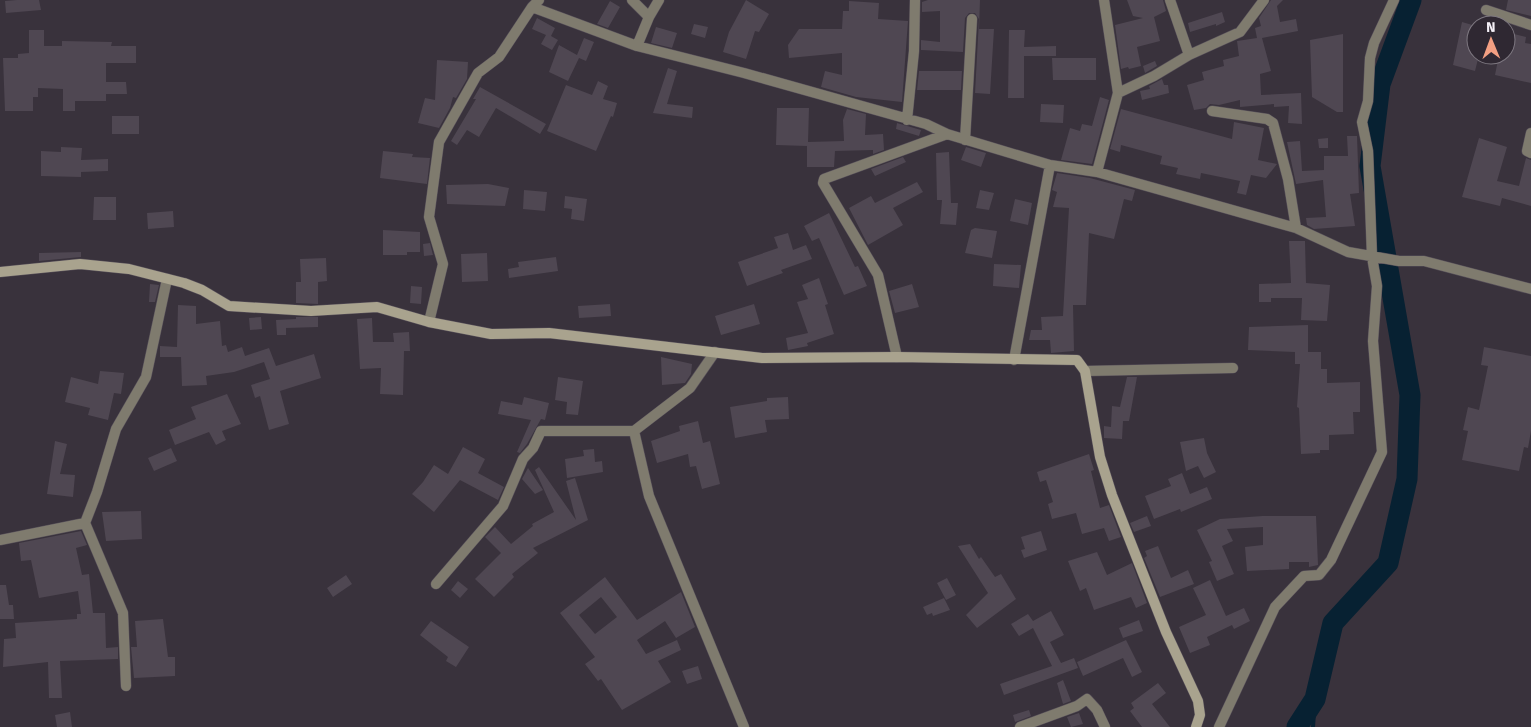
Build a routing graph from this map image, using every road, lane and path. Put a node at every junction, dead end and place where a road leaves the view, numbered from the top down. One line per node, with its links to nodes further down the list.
1 (632, 0): 10 (street)
2 (659, 0): 10 (street)
3 (915, 0): 17 (street)
4 (1104, 0): 15 (street)
5 (1170, 0): 14 (street)
6 (1264, 0): 14 (street)
7 (1394, 0): 25 (street)
8 (536, 4): 13 (street); 29 (street)
9 (1486, 10): 12 (street)
10 (649, 17): 13 (street)
11 (972, 19): 20 (street)
12 (1531, 25)
13 (636, 46): 17 (street)
14 (1189, 55): 15 (street)
15 (1118, 94): 23 (street)
16 (1212, 111): 24 (street)
17 (907, 120): 19 (street)
18 (1531, 133): 21 (street)
19 (947, 134): 20 (street); 31 (street)
20 (964, 140): 22 (street)
21 (1531, 153)
22 (1050, 164): 23 (street); 32 (street)
23 (1096, 172): 24 (street)
24 (1296, 228): 25 (street)
25 (1372, 257): 28 (street); 44 (street)
26 (0, 272): 27 (street)
27 (167, 279): 29 (street); 36 (street)
28 (1531, 289)
29 (429, 322): 30 (street)
30 (715, 352): 31 (street); 35 (street)
31 (897, 357): 32 (street)
32 (1014, 360): 34 (street)
33 (1233, 368): 34 (street)
34 (1085, 371): 43 (street)
35 (634, 431): 38 (street); 40 (street)
36 (85, 523): 37 (street); 39 (street)
37 (0, 540)
38 (436, 584)
39 (126, 686)
40 (744, 727)
41 (1020, 727): 42 (street)
42 (1105, 727)
43 (1196, 727)
44 (1219, 727)

